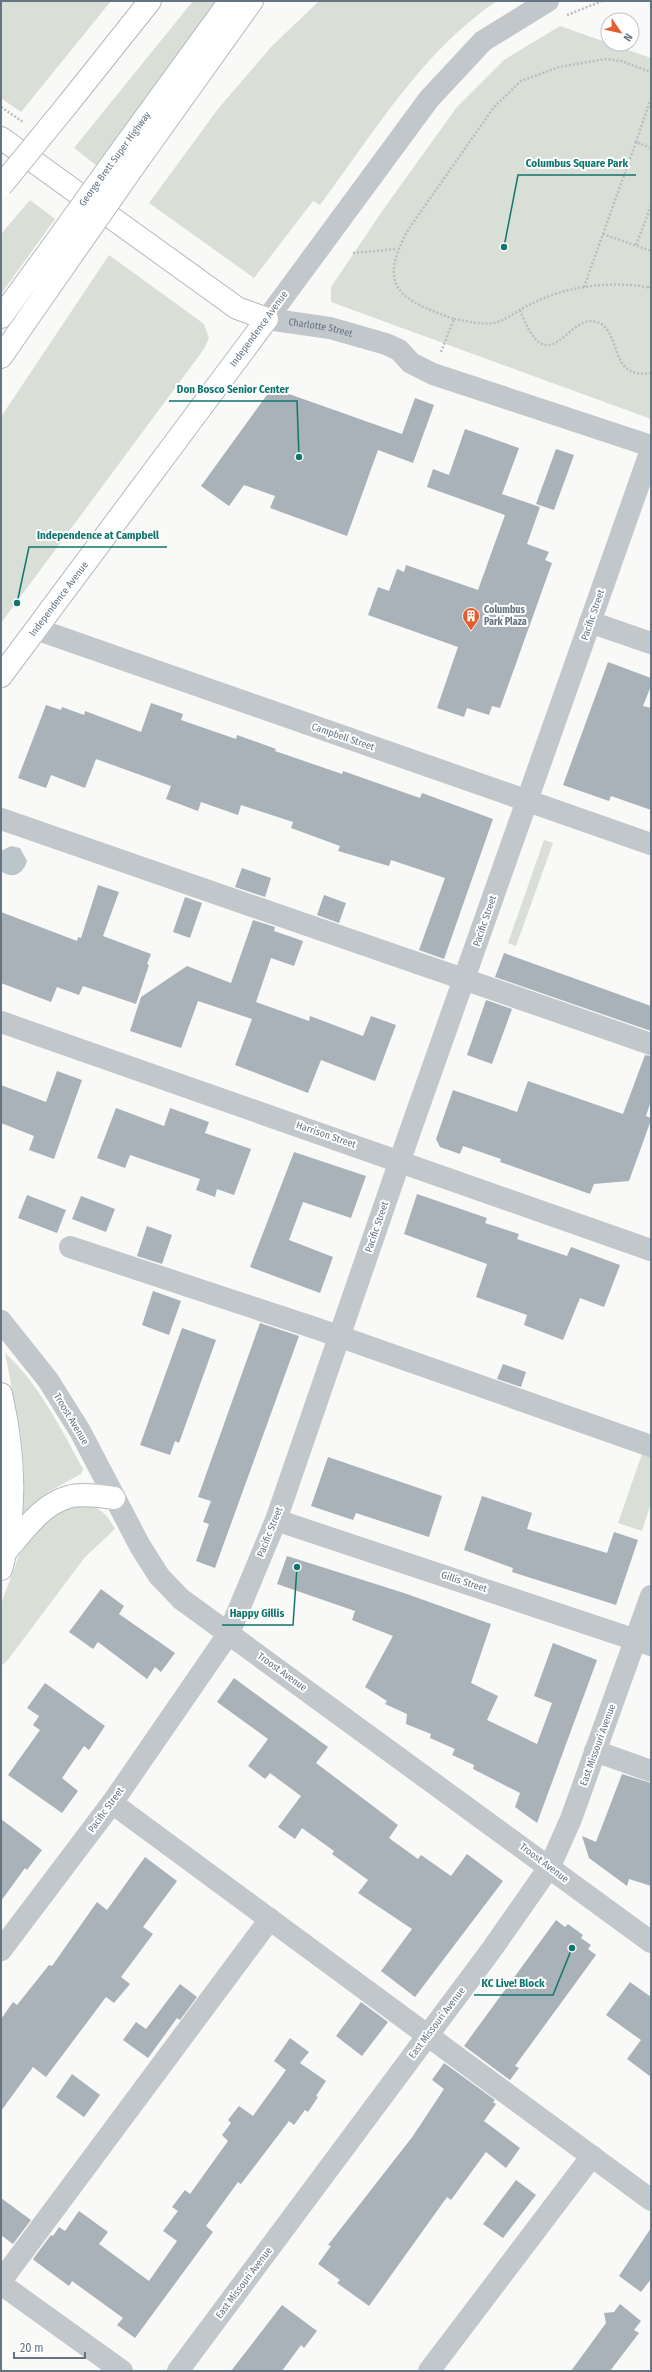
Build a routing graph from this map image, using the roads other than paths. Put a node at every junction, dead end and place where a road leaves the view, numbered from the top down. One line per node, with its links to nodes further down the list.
1 (150, 1): 9 (main road, bridge)
2 (230, 1): 8 (main road, George Brett Super Highway)
3 (252, 1): 6 (main road)
4 (265, 1): 6 (main road)
5 (550, 8): 12 (street, Independence Avenue)
6 (201, 72): 8 (main road)
7 (1, 138): 12 (main road, Charlotte Street)
8 (133, 152): 10 (main road, George Brett Super Highway, bridge)
9 (1, 186)
10 (57, 257): 11 (main road, George Brett Super Highway); 13 (main road)
11 (1, 317)
12 (267, 319): 14 (street, Charlotte Street); 17 (main road, Independence Avenue)
13 (1, 357)
14 (651, 446)
15 (651, 450): 16 (street, Pacific Street)
16 (590, 622): 18 (street); 20 (street, Pacific Street)
17 (36, 629): 19 (main road, Independence Avenue); 20 (street, Campbell Street)
18 (651, 643)
19 (1, 676)
20 (527, 802): 22 (street, Campbell Street); 23 (street, Pacific Street)
21 (1, 819): 23 (street)
22 (651, 844)
23 (464, 980): 25 (street); 26 (street, Pacific Street)
24 (1, 1022): 26 (street, Harrison Street)
25 (651, 1044)
26 (400, 1160): 28 (street, Harrison Street); 30 (street, Pacific Street)
27 (70, 1247): 30 (street)
28 (651, 1250)
29 (1, 1321): 33 (street, Troost Avenue)
30 (340, 1337): 32 (street); 34 (street, Pacific Street)
31 (1, 1394): 35 (main road)
32 (651, 1446)
33 (114, 1498): 35 (main road); 37 (street, Troost Avenue)
34 (276, 1520): 37 (street, Pacific Street); 38 (street, Gillis Street)
35 (4, 1560)
36 (651, 1596): 38 (street, East Missouri Avenue)
37 (229, 1633): 41 (street, Pacific Street); 42 (street, Troost Avenue)
38 (644, 1642): 39 (street, East Missouri Avenue)
39 (595, 1751): 40 (street); 42 (street, East Missouri Avenue)
40 (651, 1771)
41 (112, 1803): 43 (street); 45 (street, Pacific Street)
42 (550, 1866): 44 (street, Troost Avenue); 46 (street, East Missouri Avenue)
43 (270, 1919): 46 (street); 49 (street)
44 (651, 1942)
45 (1, 1950)
46 (428, 2035): 47 (street); 51 (street, East Missouri Avenue)
47 (592, 2156): 48 (street); 52 (street)
48 (651, 2200)
49 (1, 2283): 50 (street)
50 (122, 2371)
51 (178, 2371)
52 (429, 2371)

